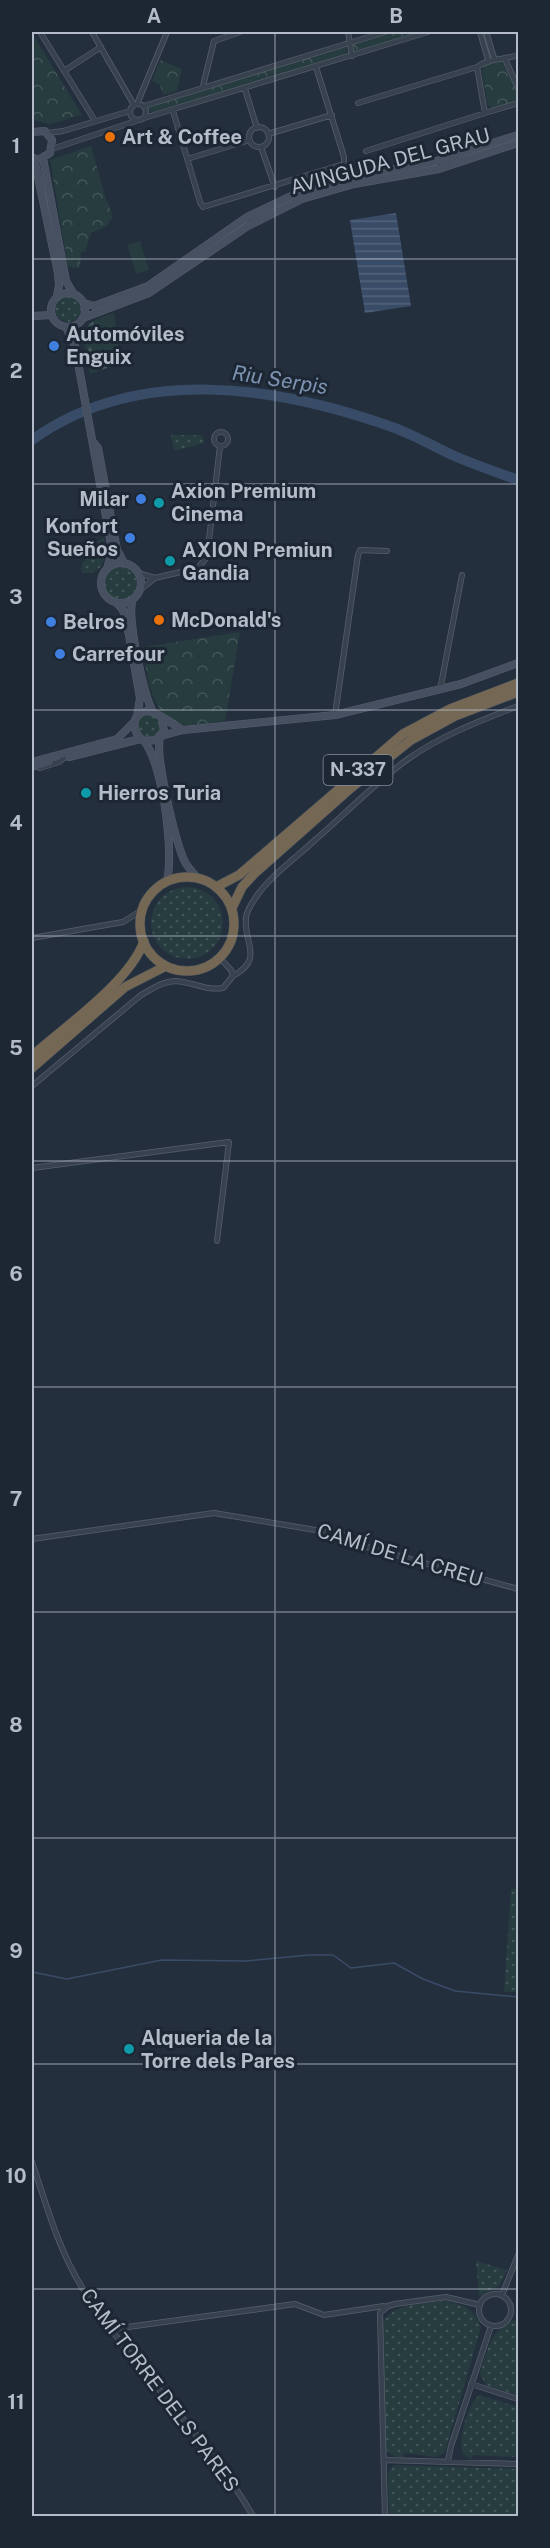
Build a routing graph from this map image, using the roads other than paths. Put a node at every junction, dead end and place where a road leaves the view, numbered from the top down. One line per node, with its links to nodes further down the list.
1 (40, 32): 18 (street)
2 (92, 32): 11 (street)
3 (167, 32): 24 (street)
4 (240, 32): 19 (street)
5 (348, 32): 10 (street)
6 (385, 32): 10 (street)
7 (428, 32): 13 (street)
8 (480, 32): 14 (street)
9 (486, 32): 14 (street)
10 (349, 42): 13 (street); 19 (street)
11 (101, 47): 18 (street); 24 (street)
12 (519, 55): 15 (street)
13 (352, 56): 16 (street)
14 (491, 59): 15 (street); 17 (street)
15 (505, 59): 20 (street)
16 (316, 67): 21 (street); 29 (street)
17 (477, 67): 22 (street); 28 (street)
18 (64, 71): 31 (street)
19 (203, 86): 25 (street)
20 (519, 88)
21 (244, 89): 27 (street); 33 (street)
22 (358, 103)
23 (519, 103): 28 (street)
24 (136, 104): 25 (street); 26 (street)
25 (144, 106): 30 (street)
26 (130, 111): 31 (street); 32 (street)
27 (173, 111): 30 (street); 45 (street)
28 (485, 113): 42 (street)
29 (332, 115): 36 (street); 46 (street)
30 (144, 118): 32 (street)
31 (95, 121): 35 (street)
32 (136, 121): 41 (street)
33 (257, 128): 36 (street); 38 (street)
34 (32, 131): 35 (main road)
35 (48, 134): 41 (main road)
36 (268, 134): 40 (street)
37 (519, 135): 49 (main road, AVINGUDA DEL GRAU)
38 (250, 140): 40 (street); 45 (street)
39 (519, 143): 52 (main road, AVINGUDA DEL GRAU)
40 (261, 147): 46 (street)
41 (52, 149): 44 (main road)
42 (366, 151)
43 (33, 157): 44 (main road); 48 (main road)
44 (43, 158): 47 (main road)
45 (187, 159): 46 (street)
46 (275, 187)
47 (73, 293): 48 (main road); 49 (main road)
48 (57, 297): 50 (main road)
49 (84, 303): 52 (main road)
50 (52, 315): 51 (main road); 53 (main road)
51 (32, 316)
52 (82, 320): 53 (main road); 54 (main road)
53 (66, 327): 54 (main road)
54 (74, 343): 55 (main road)
55 (94, 443): 58 (main road); 59 (main road)
56 (220, 446): 62 (street)
57 (387, 551): 72 (street)
58 (123, 563): 59 (main road); 60 (main road)
59 (107, 568): 65 (main road)
60 (138, 573): 62 (street); 63 (main road)
61 (462, 575): 68 (street)
62 (155, 578): 63 (street)
63 (140, 590): 64 (main road)
64 (133, 599): 65 (main road); 71 (main road)
65 (116, 602): 74 (main road)
66 (519, 663): 68 (main road)
67 (519, 683): 84 (highway, N-337)
68 (440, 690): 72 (main road)
69 (519, 692): 85 (highway, N-337)
70 (519, 706): 91 (street)
71 (153, 712): 73 (main road); 74 (main road)
72 (335, 715): 75 (main road)
73 (162, 718): 75 (main road); 76 (main road)
74 (136, 719): 77 (main road); 79 (main road)
75 (183, 730): 76 (main road)
76 (160, 737): 77 (main road); 82 (main road)
77 (142, 740): 78 (main road); 83 (main road)
78 (64, 758): 80 (main road); 81 (street)
79 (32, 762)
80 (32, 767)
81 (40, 768)
82 (198, 878): 83 (highway); 84 (highway)
83 (167, 881): 86 (highway)
84 (216, 887): 85 (highway)
85 (232, 908): 89 (highway)
86 (142, 910): 87 (street); 88 (highway)
87 (32, 938)
88 (144, 941): 90 (highway); 92 (highway)
89 (220, 958): 90 (highway); 91 (street)
90 (166, 966): 93 (highway)
91 (233, 976): 94 (street)
92 (32, 1056)
93 (32, 1068)
94 (32, 1086)
95 (32, 1168): 96 (street)
96 (217, 1241)
97 (32, 1539): 98 (street, CAMÍ DE LA CREU)
98 (519, 1589)
99 (32, 2162): 107 (street, CAMÍ TORRE DELS PARES)
100 (519, 2255): 101 (street)
101 (502, 2295): 103 (street); 104 (street)
102 (388, 2306): 103 (street); 107 (street); 110 (street)
103 (480, 2306): 106 (street)
104 (511, 2312): 105 (street); 106 (street)
105 (519, 2314)
106 (491, 2326): 108 (street)
107 (113, 2329): 113 (street, CAMÍ TORRE DELS PARES)
108 (471, 2384): 109 (street); 111 (street)
109 (519, 2399)
110 (384, 2460): 111 (street); 114 (street)
111 (448, 2461): 112 (street)
112 (519, 2464)
113 (253, 2517)
114 (385, 2517)

